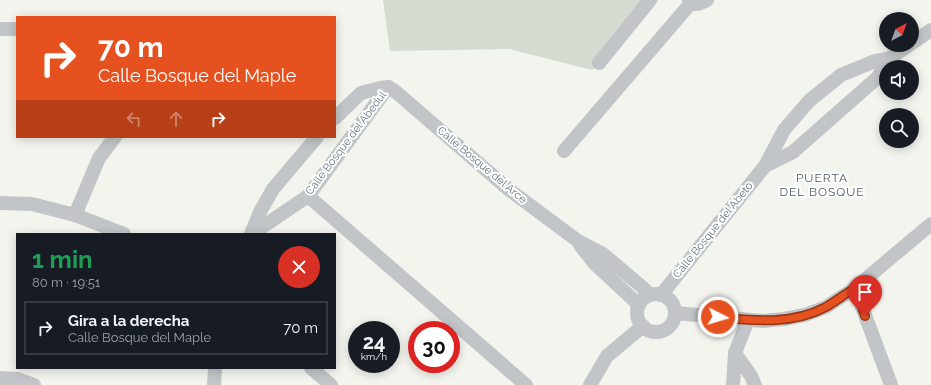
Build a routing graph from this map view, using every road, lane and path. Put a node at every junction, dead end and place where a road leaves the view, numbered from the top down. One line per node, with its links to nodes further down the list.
1 (650, 0): 10 (street)
2 (707, 0): 3 (street)
3 (690, 1): 15 (street)
4 (0, 29): 5 (street)
5 (16, 29)
6 (931, 30): 7 (street)
7 (919, 38)
8 (899, 52): 9 (street, Calle Bosque del Abeto)
9 (890, 58): 16 (street, Calle Bosque del Abeto); 16 (street, Calle Bosque del Abeto)
10 (599, 63)
11 (388, 87): 12 (street, Calle Bosque del Abedul); 17 (street, Calle Bosque del Abedul); 24 (street, Calle Bosque del Arce)
12 (336, 117)
13 (114, 138): 19 (street)
14 (316, 138): 22 (street, Calle Bosque del Abedul)
15 (564, 151)
16 (765, 166): 26 (street, Calle Bosque del Abeto)
17 (308, 196): 23 (street, Calle Bosque del Abedul); 38 (street)
18 (0, 203): 19 (street)
19 (75, 215): 21 (street)
20 (931, 224): 25 (street)
21 (121, 233)
22 (252, 233)
23 (253, 233)
24 (578, 241): 26 (street, Calle Bosque del Arce); 27 (street, Calle Bosque del Arce)
25 (855, 288): 29 (street); 42 (street)
26 (655, 295): 27 (street); 28 (street)
27 (639, 305): 30 (street)
28 (675, 314): 29 (street); 30 (street)
29 (748, 320): 31 (street)
30 (643, 326): 39 (street)
31 (735, 353): 40 (street); 41 (street)
32 (215, 369): 36 (street)
33 (312, 369): 37 (street)
34 (0, 378): 35 (street)
35 (34, 385)
36 (214, 385)
37 (331, 385)
38 (526, 385)
39 (590, 385)
40 (733, 385)
41 (755, 385)
42 (891, 385)

